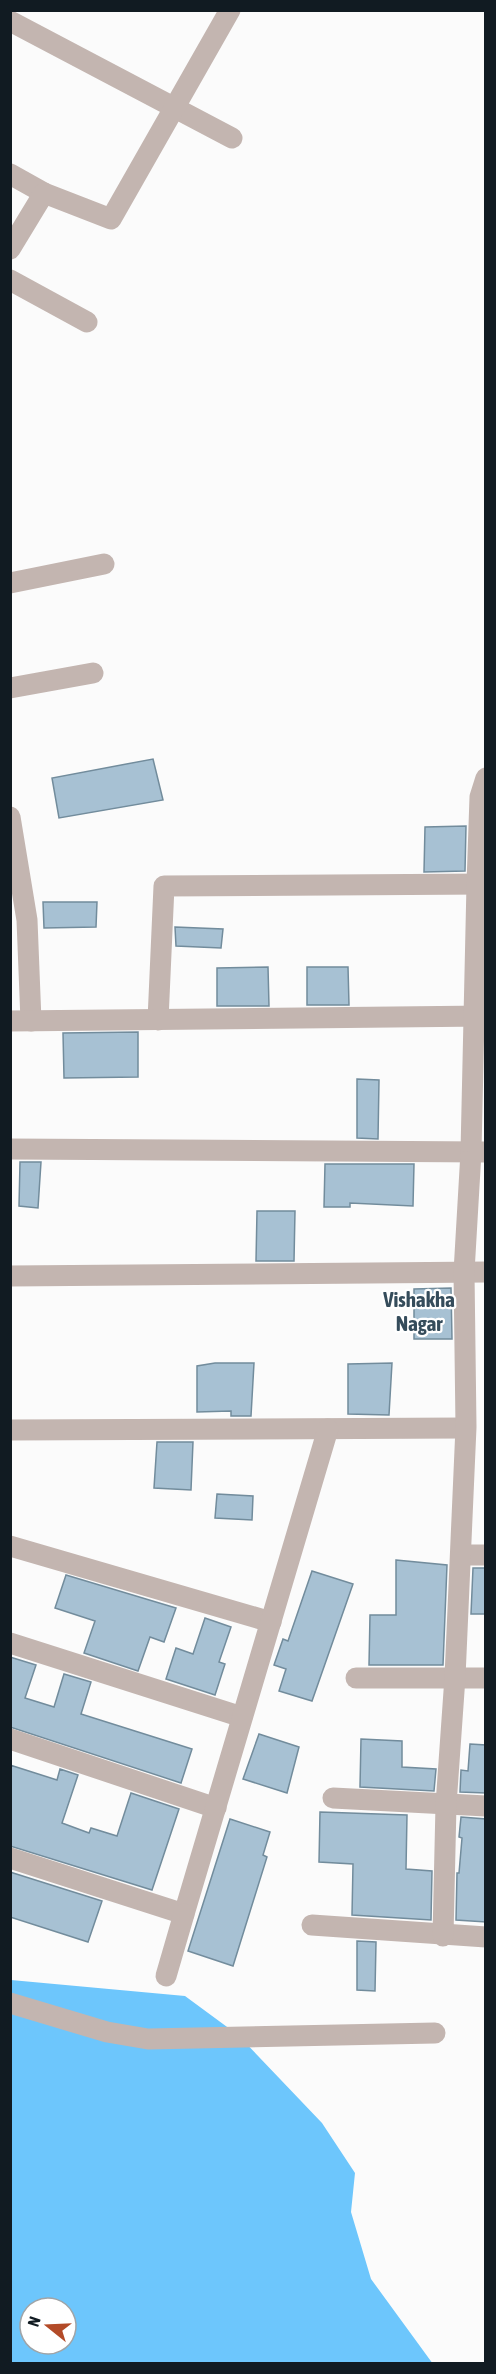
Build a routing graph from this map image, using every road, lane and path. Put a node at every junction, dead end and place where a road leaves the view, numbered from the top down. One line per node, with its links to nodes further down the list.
1 (228, 11): 3 (street)
2 (10, 21): 3 (street)
3 (176, 108): 4 (street); 6 (street)
4 (232, 138)
5 (10, 174): 6 (street)
6 (44, 193): 7 (street)
7 (10, 249)
8 (10, 280): 9 (street)
9 (87, 322)
10 (104, 564): 11 (street)
11 (10, 583)
12 (93, 674): 13 (street)
13 (10, 687)
14 (486, 778): 16 (street)
15 (10, 817): 19 (street)
16 (481, 884): 17 (street); 18 (street)
17 (480, 1016): 18 (street); 21 (street)
18 (158, 1020): 19 (street)
19 (21, 1021)
20 (10, 1149): 21 (street)
21 (478, 1152): 22 (street)
22 (464, 1272): 23 (street); 24 (street); 25 (street)
23 (486, 1272)
24 (10, 1276)
25 (472, 1427): 26 (street); 29 (street)
26 (328, 1429): 27 (street); 31 (street)
27 (10, 1430)
28 (12, 1552): 31 (street)
29 (461, 1555): 30 (street); 33 (street)
30 (486, 1556)
31 (271, 1622): 36 (street)
32 (10, 1643): 36 (street)
33 (455, 1677): 34 (street); 35 (street); 39 (street)
34 (356, 1678)
35 (486, 1678)
36 (242, 1718): 41 (street)
37 (10, 1739): 41 (street)
38 (333, 1798): 39 (street)
39 (446, 1805): 40 (street); 45 (street)
40 (486, 1806)
41 (216, 1808): 43 (street)
42 (10, 1858): 43 (street)
43 (184, 1914): 47 (street)
44 (312, 1925): 45 (street)
45 (443, 1935): 46 (street)
46 (486, 1937)
47 (166, 1976)
48 (10, 2003): 49 (street)
49 (435, 2033)

